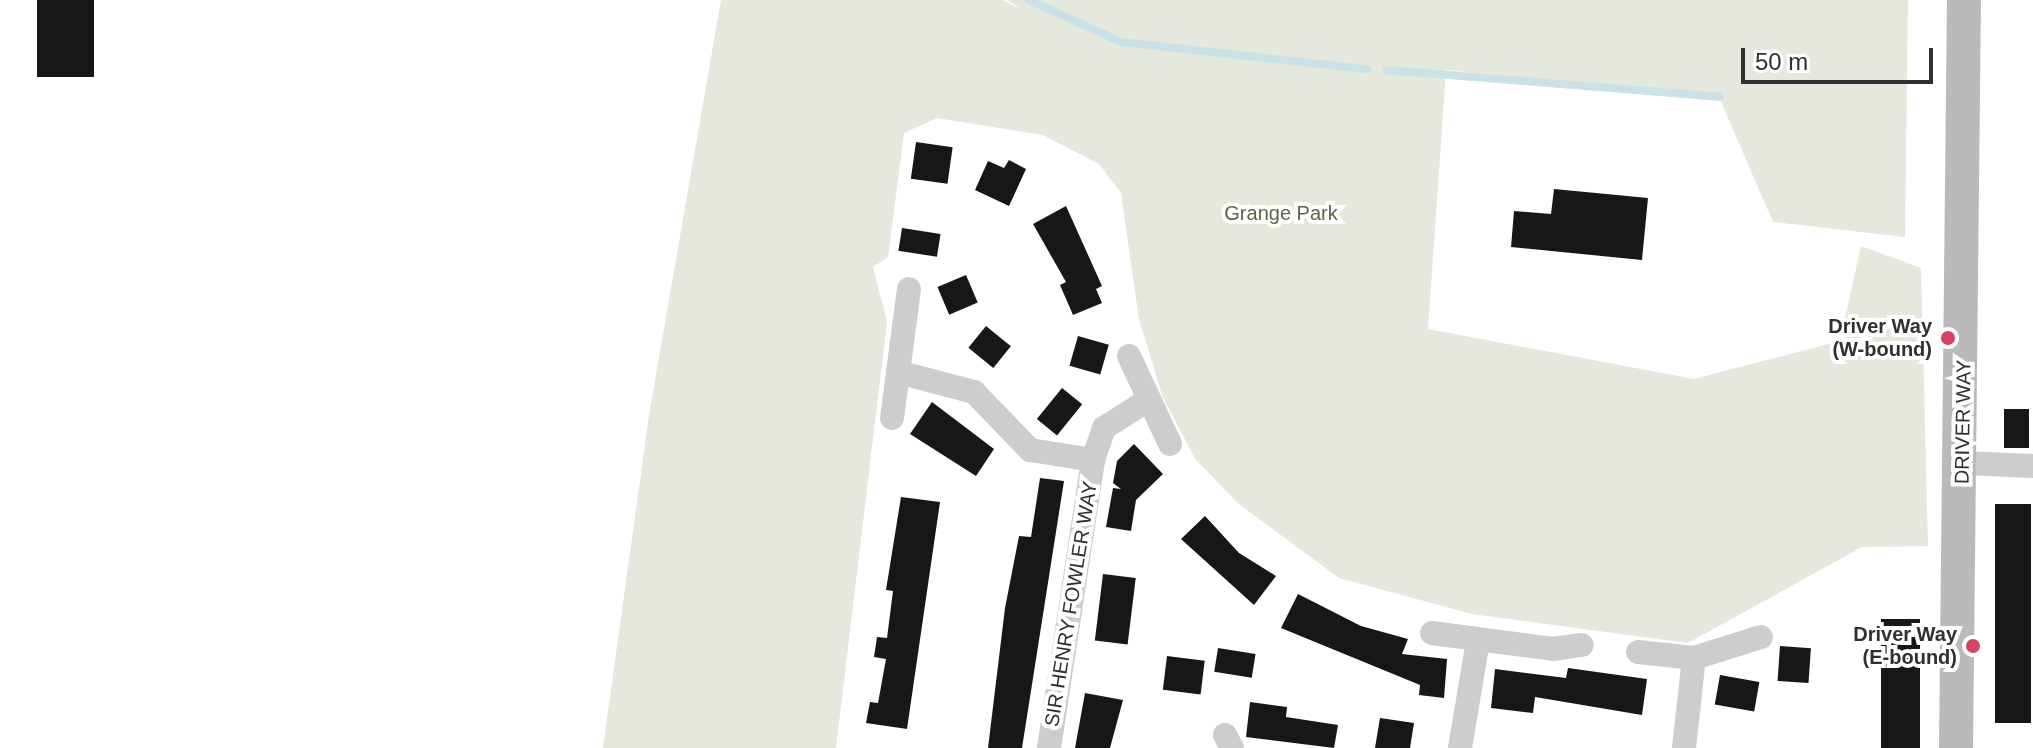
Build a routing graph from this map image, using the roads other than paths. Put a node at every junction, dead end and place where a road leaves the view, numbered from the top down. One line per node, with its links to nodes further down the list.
1 (1964, 0): 9 (main road, DRIVER WAY)
2 (909, 289): 4 (street)
3 (1129, 356): 5 (street)
4 (898, 372): 6 (street); 8 (street, SIR HENRY FOWLER WAY)
5 (1148, 400): 7 (street); 8 (street, SIR HENRY FOWLER WAY)
6 (892, 418)
7 (1170, 444)
8 (1093, 460): 17 (street, SIR HENRY FOWLER WAY)
9 (1963, 463): 10 (street); 20 (main road, DRIVER WAY)
10 (2033, 466)
11 (1432, 633): 13 (street)
12 (1761, 637): 16 (street)
13 (1478, 640): 14 (street); 18 (street)
14 (1582, 645)
15 (1638, 652): 16 (street)
16 (1694, 658): 19 (street)
17 (1049, 748)
18 (1460, 748)
19 (1684, 748)
20 (1956, 748)

